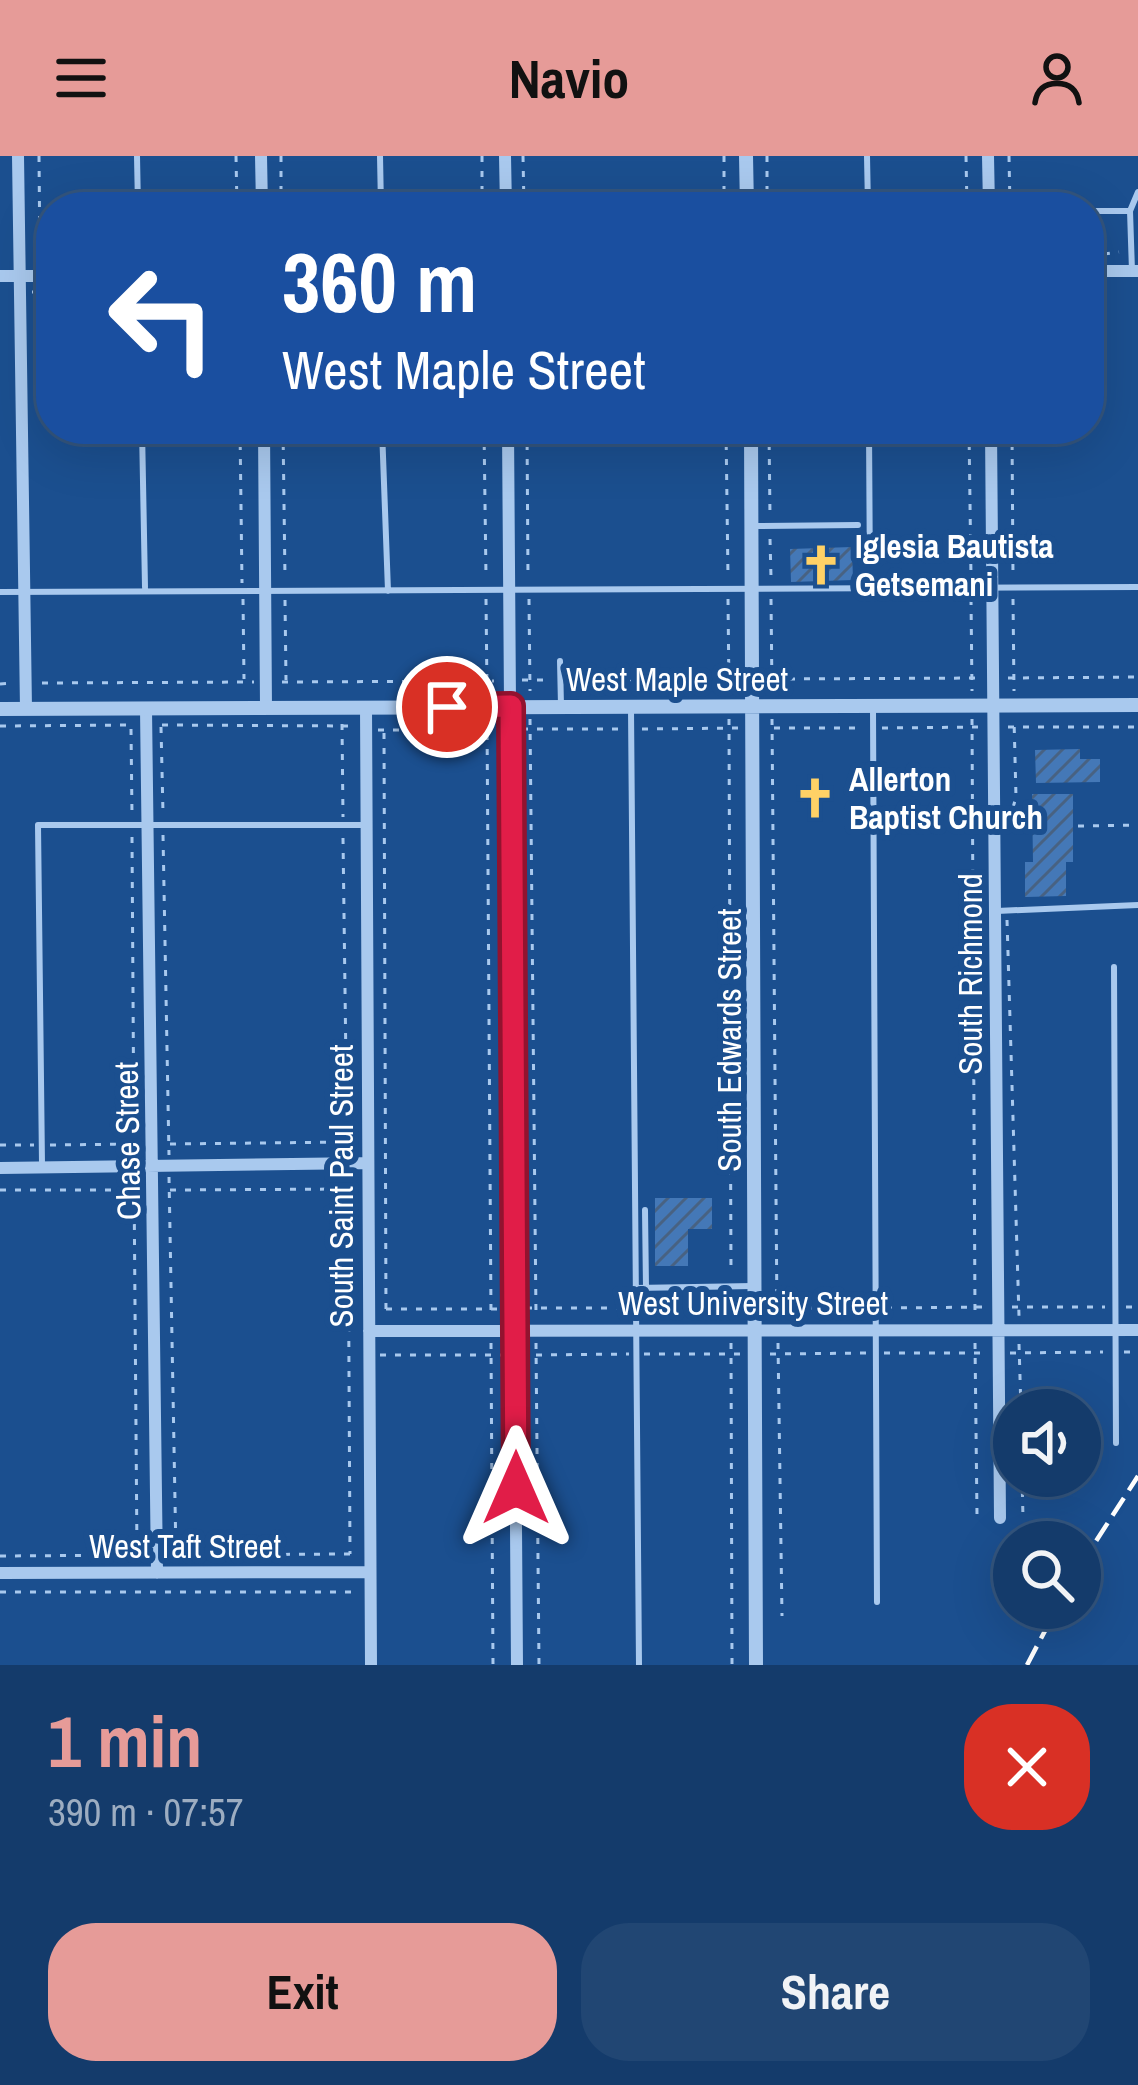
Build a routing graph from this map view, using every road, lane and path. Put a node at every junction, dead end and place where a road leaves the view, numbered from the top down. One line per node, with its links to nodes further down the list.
1 (18, 156): 42 (street)
2 (39, 156): 18 (path)
3 (137, 156): 19 (lane)
4 (236, 156): 20 (path)
5 (261, 156): 21 (street)
6 (280, 156): 22 (path)
7 (380, 156): 23 (lane)
8 (482, 156): 24 (path)
9 (505, 156): 25 (street)
10 (524, 156): 26 (path)
11 (724, 156): 27 (path)
12 (746, 156): 28 (street)
13 (766, 156): 29 (path)
14 (867, 156): 30 (lane)
15 (966, 156): 31 (path)
16 (988, 156): 32 (street)
17 (1010, 156): 33 (path)
18 (41, 192)
19 (138, 192)
20 (237, 192)
21 (262, 192)
22 (281, 192)
23 (381, 192)
24 (482, 192)
25 (506, 192)
26 (524, 192)
27 (724, 192)
28 (747, 192)
29 (767, 192)
30 (868, 192)
31 (967, 192)
32 (989, 192)
33 (1010, 192)
34 (1138, 192): 36 (lane)
35 (1104, 211): 36 (lane)
36 (1130, 211): 37 (lane)
37 (1131, 250): 38 (path); 40 (lane)
38 (1104, 254)
39 (1104, 271): 40 (street)
40 (1135, 271)
41 (0, 276): 42 (street)
42 (20, 276): 43 (street); 72 (street)
43 (36, 276)
44 (142, 444): 59 (lane)
45 (240, 444): 62 (path)
46 (264, 444): 63 (street)
47 (284, 444): 64 (path)
48 (383, 444): 65 (lane)
49 (484, 444): 68 (path)
50 (508, 444): 69 (street)
51 (526, 444): 70 (path)
52 (726, 444): 66 (path)
53 (751, 444): 57 (street, South Edwards Street)
54 (869, 444): 60 (lane)
55 (991, 444): 61 (street, South Richmond)
56 (858, 525): 57 (lane)
57 (753, 526): 67 (street, South Edwards Street)
58 (1138, 587): 61 (lane)
59 (146, 589): 62 (lane); 72 (lane)
60 (870, 589): 61 (lane); 67 (lane)
61 (993, 589): 77 (street, South Richmond)
62 (242, 590): 63 (lane); 74 (path)
63 (266, 590): 64 (lane); 87 (street)
64 (285, 590): 65 (lane); 75 (path)
65 (388, 590): 68 (lane)
66 (728, 590): 67 (lane); 70 (lane); 84 (path)
67 (754, 590): 85 (street, South Edwards Street)
68 (486, 591): 69 (lane); 79 (path)
69 (510, 591): 70 (lane); 80 (street)
70 (529, 591): 81 (path)
71 (0, 592): 72 (lane)
72 (24, 592): 89 (street)
73 (560, 661): 82 (lane)
74 (244, 682)
75 (286, 682)
76 (873, 705): 77 (street, West Maple Street); 85 (street, West Maple Street); 98 (lane)
77 (995, 705): 78 (street, West Maple Street); 94 (street, South Richmond)
78 (1138, 705)
79 (487, 706): 80 (street, West Maple Street); 86 (street, West Maple Street); 104 (path)
80 (511, 706): 81 (street, West Maple Street); 100 (street)
81 (530, 706): 82 (street, West Maple Street); 101 (path)
82 (561, 706): 83 (street, West Maple Street)
83 (631, 706): 84 (street, West Maple Street); 102 (lane)
84 (729, 706): 85 (street, West Maple Street); 96 (path)
85 (754, 706): 97 (street, South Edwards Street)
86 (366, 707): 87 (street, West Maple Street); 99 (street, South Saint Paul Street)
87 (266, 708): 90 (street, West Maple Street)
88 (0, 710): 89 (street, West Maple Street)
89 (26, 710): 90 (street, West Maple Street)
90 (151, 720): 91 (path); 92 (path); 109 (street, Chase Street); 109 (path)
91 (342, 724): 99 (path); 110 (path)
92 (131, 725): 93 (path); 108 (path)
93 (0, 726)
94 (995, 727): 95 (path); 98 (path); 116 (street, South Richmond)
95 (1138, 727)
96 (729, 728): 97 (path); 102 (path); 134 (path)
97 (755, 728): 98 (path); 133 (street, South Edwards Street)
98 (873, 728): 139 (lane)
99 (366, 729): 103 (path); 111 (street, South Saint Paul Street)
100 (511, 729): 101 (path); 104 (path); 150 (street)
101 (530, 729): 102 (path); 151 (path)
102 (631, 729): 135 (lane)
103 (384, 730): 104 (path); 146 (path)
104 (488, 730): 149 (path)
105 (1014, 746): 114 (path)
106 (972, 753): 140 (path)
107 (772, 754): 138 (path)
108 (132, 825): 109 (lane); 118 (path); 121 (lane)
109 (156, 825): 110 (lane); 119 (street, Chase Street); 119 (path)
110 (343, 825): 111 (lane); 119 (path)
111 (366, 825): 123 (street, South Saint Paul Street)
112 (1138, 825): 113 (path)
113 (1078, 826)
114 (1005, 836)
115 (1138, 905): 116 (lane)
116 (1000, 911): 141 (street, South Richmond); 142 (path)
117 (1114, 968): 143 (lane)
118 (134, 1144): 119 (path); 121 (path); 124 (path)
119 (161, 1144): 125 (street, Chase Street); 125 (path)
120 (0, 1145): 121 (path)
121 (42, 1145): 127 (lane)
122 (348, 1162): 123 (street); 125 (street); 131 (path)
123 (368, 1163): 145 (street, South Saint Paul Street)
124 (134, 1165): 125 (street); 127 (street); 129 (path)
125 (162, 1165): 130 (street, Chase Street); 130 (path)
126 (0, 1168): 127 (street)
127 (42, 1168)
128 (0, 1190): 129 (path)
129 (134, 1190): 130 (path); 160 (path)
130 (162, 1190): 131 (path); 161 (path); 164 (street, Chase Street)
131 (348, 1190): 159 (path)
132 (645, 1210): 136 (lane)
133 (757, 1286): 134 (lane); 137 (street, South Edwards Street)
134 (730, 1287): 136 (lane); 148 (path)
135 (634, 1288): 136 (lane); 147 (lane)
136 (646, 1288)
137 (758, 1330): 138 (street, West University Street); 148 (street, West University Street); 169 (street, South Edwards Street)
138 (777, 1330): 139 (street, West University Street); 168 (path)
139 (876, 1330): 140 (street, West University Street); 167 (lane)
140 (975, 1330): 141 (street, West University Street); 156 (path)
141 (1000, 1330): 142 (street, West University Street); 157 (street, South Richmond)
142 (1019, 1330): 143 (street, West University Street); 153 (path)
143 (1116, 1330): 144 (street, West University Street); 154 (lane)
144 (1138, 1330)
145 (369, 1331): 146 (street, West University Street); 162 (street, South Saint Paul Street)
146 (386, 1331): 149 (street, West University Street); 152 (path)
147 (634, 1331): 148 (street, West University Street); 151 (street, West University Street); 174 (lane)
148 (731, 1331): 175 (path)
149 (491, 1332): 150 (street, West University Street); 171 (path)
150 (514, 1332): 151 (street, West University Street); 172 (street)
151 (536, 1332): 173 (path)
152 (386, 1355)
153 (1020, 1389)
154 (1116, 1443)
155 (1022, 1497): 158 (path)
156 (977, 1515)
157 (1000, 1518)
158 (1023, 1518)
159 (350, 1554)
160 (137, 1555)
161 (176, 1555)
162 (370, 1572): 164 (street, West Taft Street); 170 (street, South Saint Paul Street)
163 (0, 1573): 164 (street, West Taft Street)
164 (157, 1573)
165 (0, 1592): 166 (path)
166 (29, 1592)
167 (877, 1602)
168 (782, 1616)
169 (759, 1660)
170 (371, 1665)
171 (493, 1665)
172 (517, 1665)
173 (539, 1665)
174 (639, 1665)
175 (732, 1665)

